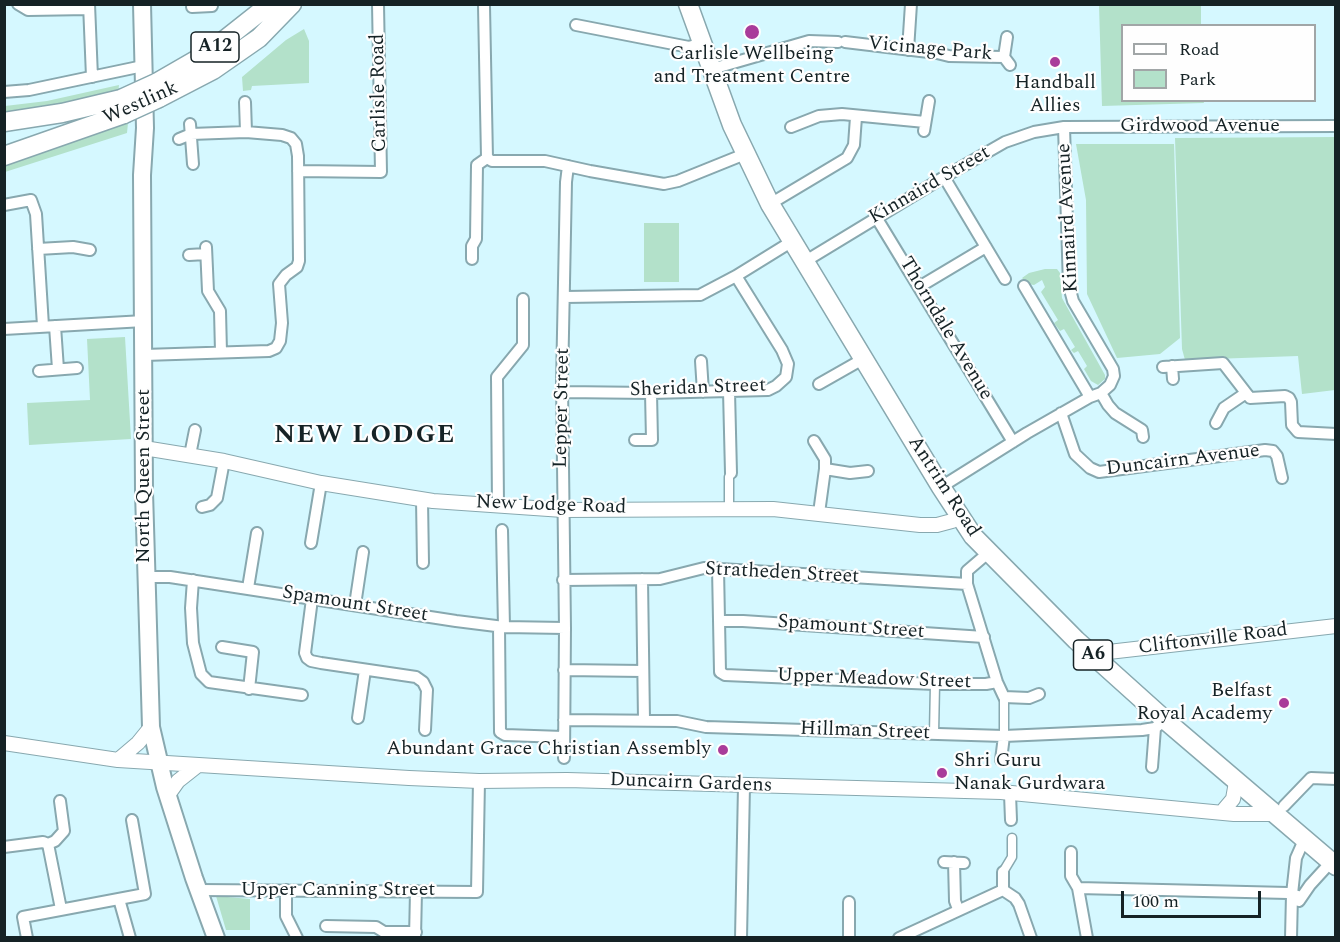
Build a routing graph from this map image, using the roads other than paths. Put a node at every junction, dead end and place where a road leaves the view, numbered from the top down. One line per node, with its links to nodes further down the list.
1 (18, 4): 10 (street)
2 (142, 4): 18 (main road, North Queen Street)
3 (292, 4): 15 (main road, Westlink / A12)
4 (308, 4): 15 (main road)
5 (378, 4): 39 (street, Carlisle Road)
6 (688, 4): 16 (main road, Antrim Road / A6)
7 (911, 4): 17 (street)
8 (207, 6): 11 (street)
9 (484, 6): 36 (street)
10 (89, 7): 20 (street)
11 (192, 7)
12 (265, 8): 21 (main road, Westlink / A12)
13 (576, 25): 16 (street)
14 (1007, 37): 17 (street, Vicinage Park)
15 (259, 38): 21 (main road, Westlink / A12)
16 (702, 43): 19 (main road, Antrim Road / A6)
17 (908, 50): 19 (street, Vicinage Park)
18 (143, 66): 20 (street); 59 (main road, North Queen Street)
19 (712, 69): 34 (main road, Antrim Road / A6)
20 (92, 77): 22 (street)
21 (158, 91): 25 (main road, Westlink / A12, bridge)
22 (4, 92)
23 (929, 101): 26 (street)
24 (245, 102): 32 (street)
25 (122, 106): 27 (main road, Westlink / A12); 35 (main road, Westlink / A12)
26 (856, 117): 29 (street); 43 (street)
27 (4, 122)
28 (1335, 126): 30 (street, Girdwood Avenue)
29 (791, 127)
30 (1064, 127): 40 (street, Kinnaird Street); 75 (street, Kinnaird Avenue)
31 (190, 129): 32 (street); 33 (street); 37 (street)
32 (246, 132): 39 (street)
33 (179, 139)
34 (745, 154): 38 (street); 43 (main road, Antrim Road / A6)
35 (4, 156)
36 (487, 158): 38 (street); 51 (street)
37 (193, 164)
38 (568, 166): 57 (street, Lepper Street)
39 (298, 171): 62 (street)
40 (944, 177): 45 (street, Kinnaird Street); 47 (street)
41 (27, 187): 42 (street)
42 (31, 200): 44 (street); 48 (street)
43 (770, 204): 46 (main road, Antrim Road / A6)
44 (4, 205)
45 (876, 217): 52 (street, Kinnaird Street); 56 (street, Thorndale Avenue)
46 (791, 242): 52 (main road, Antrim Road / A6); 53 (street)
47 (986, 247): 54 (street); 56 (street)
48 (38, 249): 49 (street); 60 (street)
49 (90, 250)
50 (189, 255): 62 (street)
51 (472, 259)
52 (804, 262): 64 (main road, Antrim Road / A6)
53 (736, 276): 57 (street); 71 (street, Sheridan Street)
54 (1005, 279)
55 (1024, 286): 77 (street)
56 (920, 288): 85 (street, Thorndale Avenue)
57 (565, 297): 72 (street, Lepper Street)
58 (523, 299): 96 (street)
59 (144, 321): 60 (street); 63 (main road, North Queen Street)
60 (49, 326): 61 (street); 67 (street)
61 (4, 329)
62 (221, 352): 63 (street)
63 (144, 355): 86 (main road, North Queen Street)
64 (863, 359): 70 (street); 94 (main road, Antrim Road / A6)
65 (701, 361): 73 (street)
66 (77, 368): 67 (street)
67 (57, 369): 68 (street)
68 (39, 371)
69 (1173, 379): 76 (street)
70 (819, 384)
71 (729, 391): 73 (street, Sheridan Street); 91 (street)
72 (562, 392): 74 (street, Sheridan Street); 99 (street, Lepper Street)
73 (703, 392): 74 (street, Sheridan Street)
74 (651, 393): 83 (street)
75 (1101, 393): 77 (street); 82 (street)
76 (1246, 393): 79 (street); 81 (street)
77 (1090, 397): 78 (street)
78 (1061, 413): 85 (street); 92 (street, Duncairn Avenue)
79 (1231, 416)
80 (195, 430): 87 (street)
81 (1335, 434)
82 (1143, 437)
83 (635, 440)
84 (814, 441): 89 (street)
85 (1013, 442): 94 (street)
86 (144, 448): 87 (street, New Lodge Road); 109 (main road, North Queen Street)
87 (190, 455): 88 (street, New Lodge Road)
88 (224, 461): 93 (street, New Lodge Road); 97 (street)
89 (825, 469): 90 (street); 100 (street)
90 (868, 471)
91 (731, 473): 98 (street)
92 (1282, 478)
93 (321, 483): 95 (street, New Lodge Road); 104 (street)
94 (941, 487): 101 (main road, Antrim Road / A6)
95 (422, 500): 96 (street, New Lodge Road); 107 (street)
96 (498, 506): 99 (street, New Lodge Road)
97 (202, 507)
98 (729, 508): 99 (street, New Lodge Road); 100 (street, New Lodge Road)
99 (563, 510): 112 (street, Lepper Street)
100 (819, 513): 101 (street, New Lodge Road)
101 (960, 516): 106 (main road, Antrim Road / A6)
102 (502, 530): 118 (street)
103 (257, 533): 114 (street)
104 (311, 543)
105 (363, 552): 116 (street)
106 (988, 553): 113 (street); 123 (main road, Antrim Road / A6)
107 (423, 563)
108 (718, 568): 110 (street, Stratheden Street); 113 (street, Stratheden Street); 117 (street)
109 (145, 578): 111 (street, Spamount Street); 138 (main road, North Queen Street)
110 (642, 579): 112 (street, Stratheden Street); 126 (street)
111 (193, 580): 114 (street, Spamount Street); 129 (street)
112 (563, 580): 120 (street, Lepper Street)
113 (967, 584): 121 (street)
114 (248, 588): 115 (street, Spamount Street)
115 (312, 599): 116 (street, Spamount Street); 124 (street)
116 (355, 605): 118 (street, Spamount Street)
117 (719, 621): 121 (street, Spamount Street); 128 (street, Upper Meadow Street)
118 (501, 626): 120 (street, Spamount Street); 141 (street)
119 (1335, 626): 123 (street, Cliftonville Road)
120 (565, 628): 125 (street, Lepper Street)
121 (984, 637): 127 (street)
122 (222, 647): 129 (street)
123 (1091, 654): 137 (main road, Antrim Road / A6)
124 (365, 670): 133 (street); 136 (street)
125 (564, 670): 126 (street); 134 (street, Lepper Street)
126 (643, 671): 135 (street)
127 (997, 682): 128 (street, Upper Meadow Street); 132 (street)
128 (935, 684): 139 (street)
129 (255, 690): 131 (street)
130 (1040, 694): 132 (street)
131 (302, 695)
132 (1004, 697): 140 (street)
133 (358, 718)
134 (564, 720): 135 (street, Hillman Street); 141 (street, Lepper Street)
135 (644, 720): 139 (street, Hillman Street)
136 (421, 723)
137 (1160, 724): 140 (street, Hillman Street); 148 (street); 151 (main road, Antrim Road / A6)
138 (151, 727): 144 (street); 146 (main road, North Queen Street)
139 (934, 734): 140 (street, Hillman Street)
140 (1004, 736): 145 (street)
141 (563, 737): 143 (street, Lepper Street)
142 (4, 744): 144 (street, Duncairn Gardens)
143 (564, 758)
144 (118, 760): 146 (street, Duncairn Gardens)
145 (1001, 760)
146 (159, 763): 147 (street, Duncairn Gardens); 154 (main road, North Queen Street)
147 (197, 766): 150 (street, Duncairn Gardens); 154 (street)
148 (1152, 767)
149 (1335, 779): 156 (street)
150 (479, 781): 152 (street, Duncairn Gardens); 174 (street, Upper Canning Street)
151 (1236, 782): 156 (main road, Antrim Road / A6); 157 (street)
152 (744, 786): 153 (street, Duncairn Gardens); 186 (street)
153 (1010, 794): 157 (street, Duncairn Gardens); 159 (street)
154 (168, 795): 171 (main road, North Queen Street)
155 (60, 801): 162 (street)
156 (1279, 810): 157 (street, Duncairn Gardens); 161 (main road, Antrim Road / A6)
157 (1222, 812)
158 (132, 820): 176 (street)
159 (1011, 820)
160 (1012, 838): 167 (street)
161 (1304, 840): 166 (main road, Antrim Road / A6); 168 (street)
162 (48, 844): 163 (street); 178 (street)
163 (4, 847)
164 (1071, 852): 170 (street)
165 (954, 862): 179 (street)
166 (1333, 864): 169 (street)
167 (1003, 872): 173 (street)
168 (1294, 877): 169 (street); 175 (street)
169 (1310, 885): 175 (street)
170 (1078, 888): 175 (street); 190 (street)
171 (198, 890): 172 (street, Upper Canning Street); 184 (main road, North Queen Street)
172 (286, 890): 174 (street, Upper Canning Street); 185 (street)
173 (1003, 890): 179 (street); 189 (street)
174 (416, 891): 181 (street)
175 (1297, 895): 191 (street)
176 (119, 898): 178 (street); 183 (street)
177 (849, 902): 187 (street)
178 (61, 909): 182 (street)
179 (958, 909): 188 (street)
180 (326, 926): 181 (street)
181 (416, 935)
182 (27, 938)
183 (130, 938)
184 (216, 938)
185 (297, 938)
186 (741, 938)
187 (849, 938)
188 (899, 938)
189 (1031, 938)
190 (1087, 938)
191 (1291, 938)

